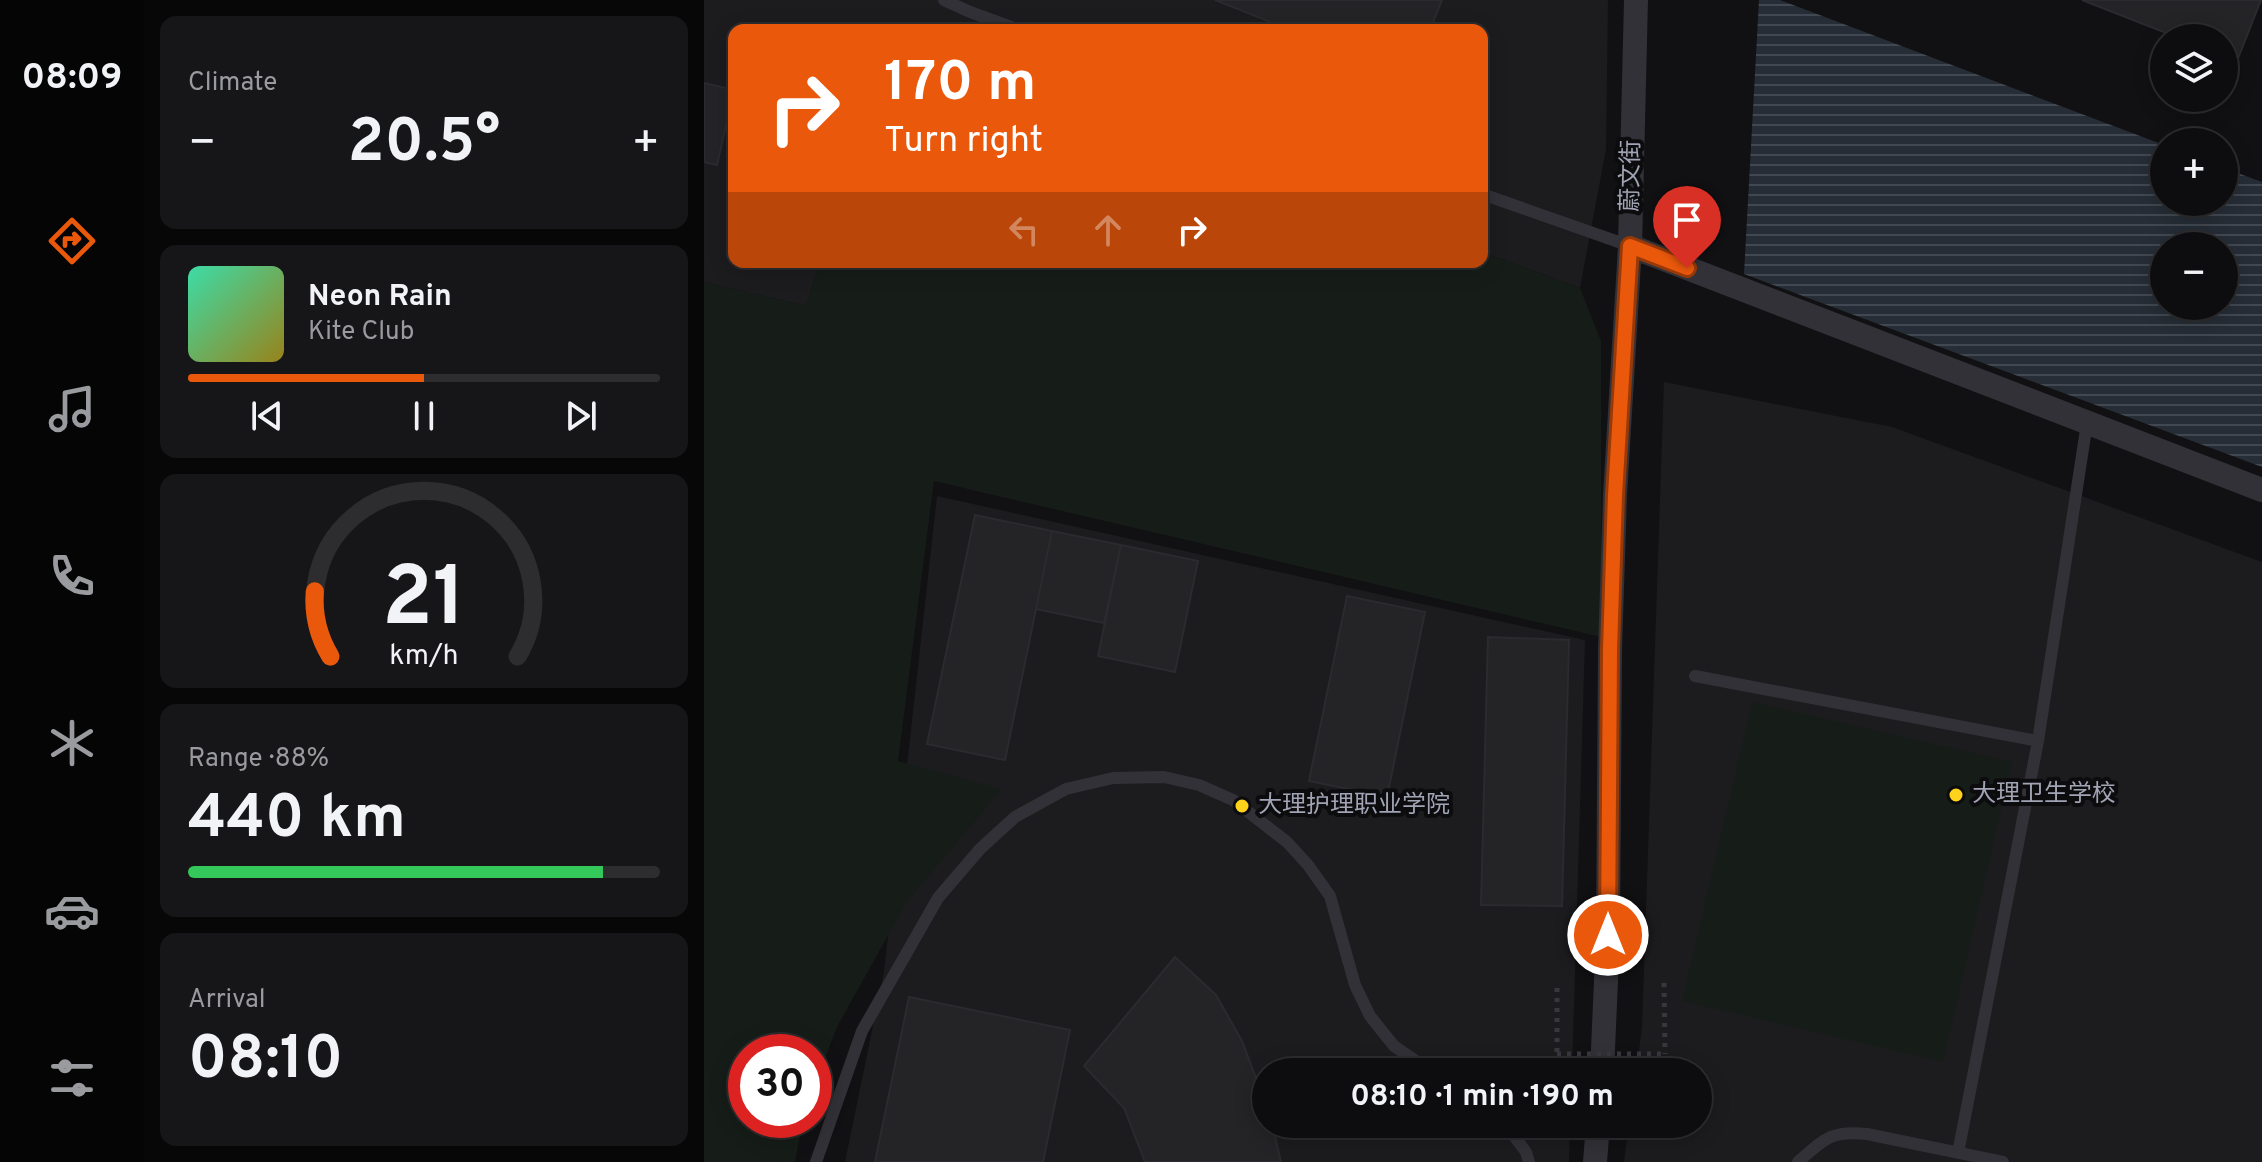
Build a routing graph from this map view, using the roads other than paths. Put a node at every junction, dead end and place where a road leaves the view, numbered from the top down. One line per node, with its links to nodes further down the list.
1 (944, 0): 3 (lane)
2 (1636, 0): 5 (street, 蔚文街)
3 (1005, 24)
4 (1488, 196): 5 (lane)
5 (1630, 246): 6 (street); 11 (street, 蔚文街)
6 (2087, 423): 7 (street); 9 (lane)
7 (2262, 490)
8 (1695, 676): 9 (lane)
9 (2038, 741): 14 (lane)
10 (1412, 1058): 15 (lane)
11 (1603, 1058)
12 (1516, 1138): 16 (lane)
13 (1597, 1138): 17 (street)
14 (1958, 1153): 18 (lane); 19 (lane)
15 (816, 1162)
16 (1529, 1162)
17 (1595, 1162)
18 (1798, 1162)
19 (2003, 1162)

